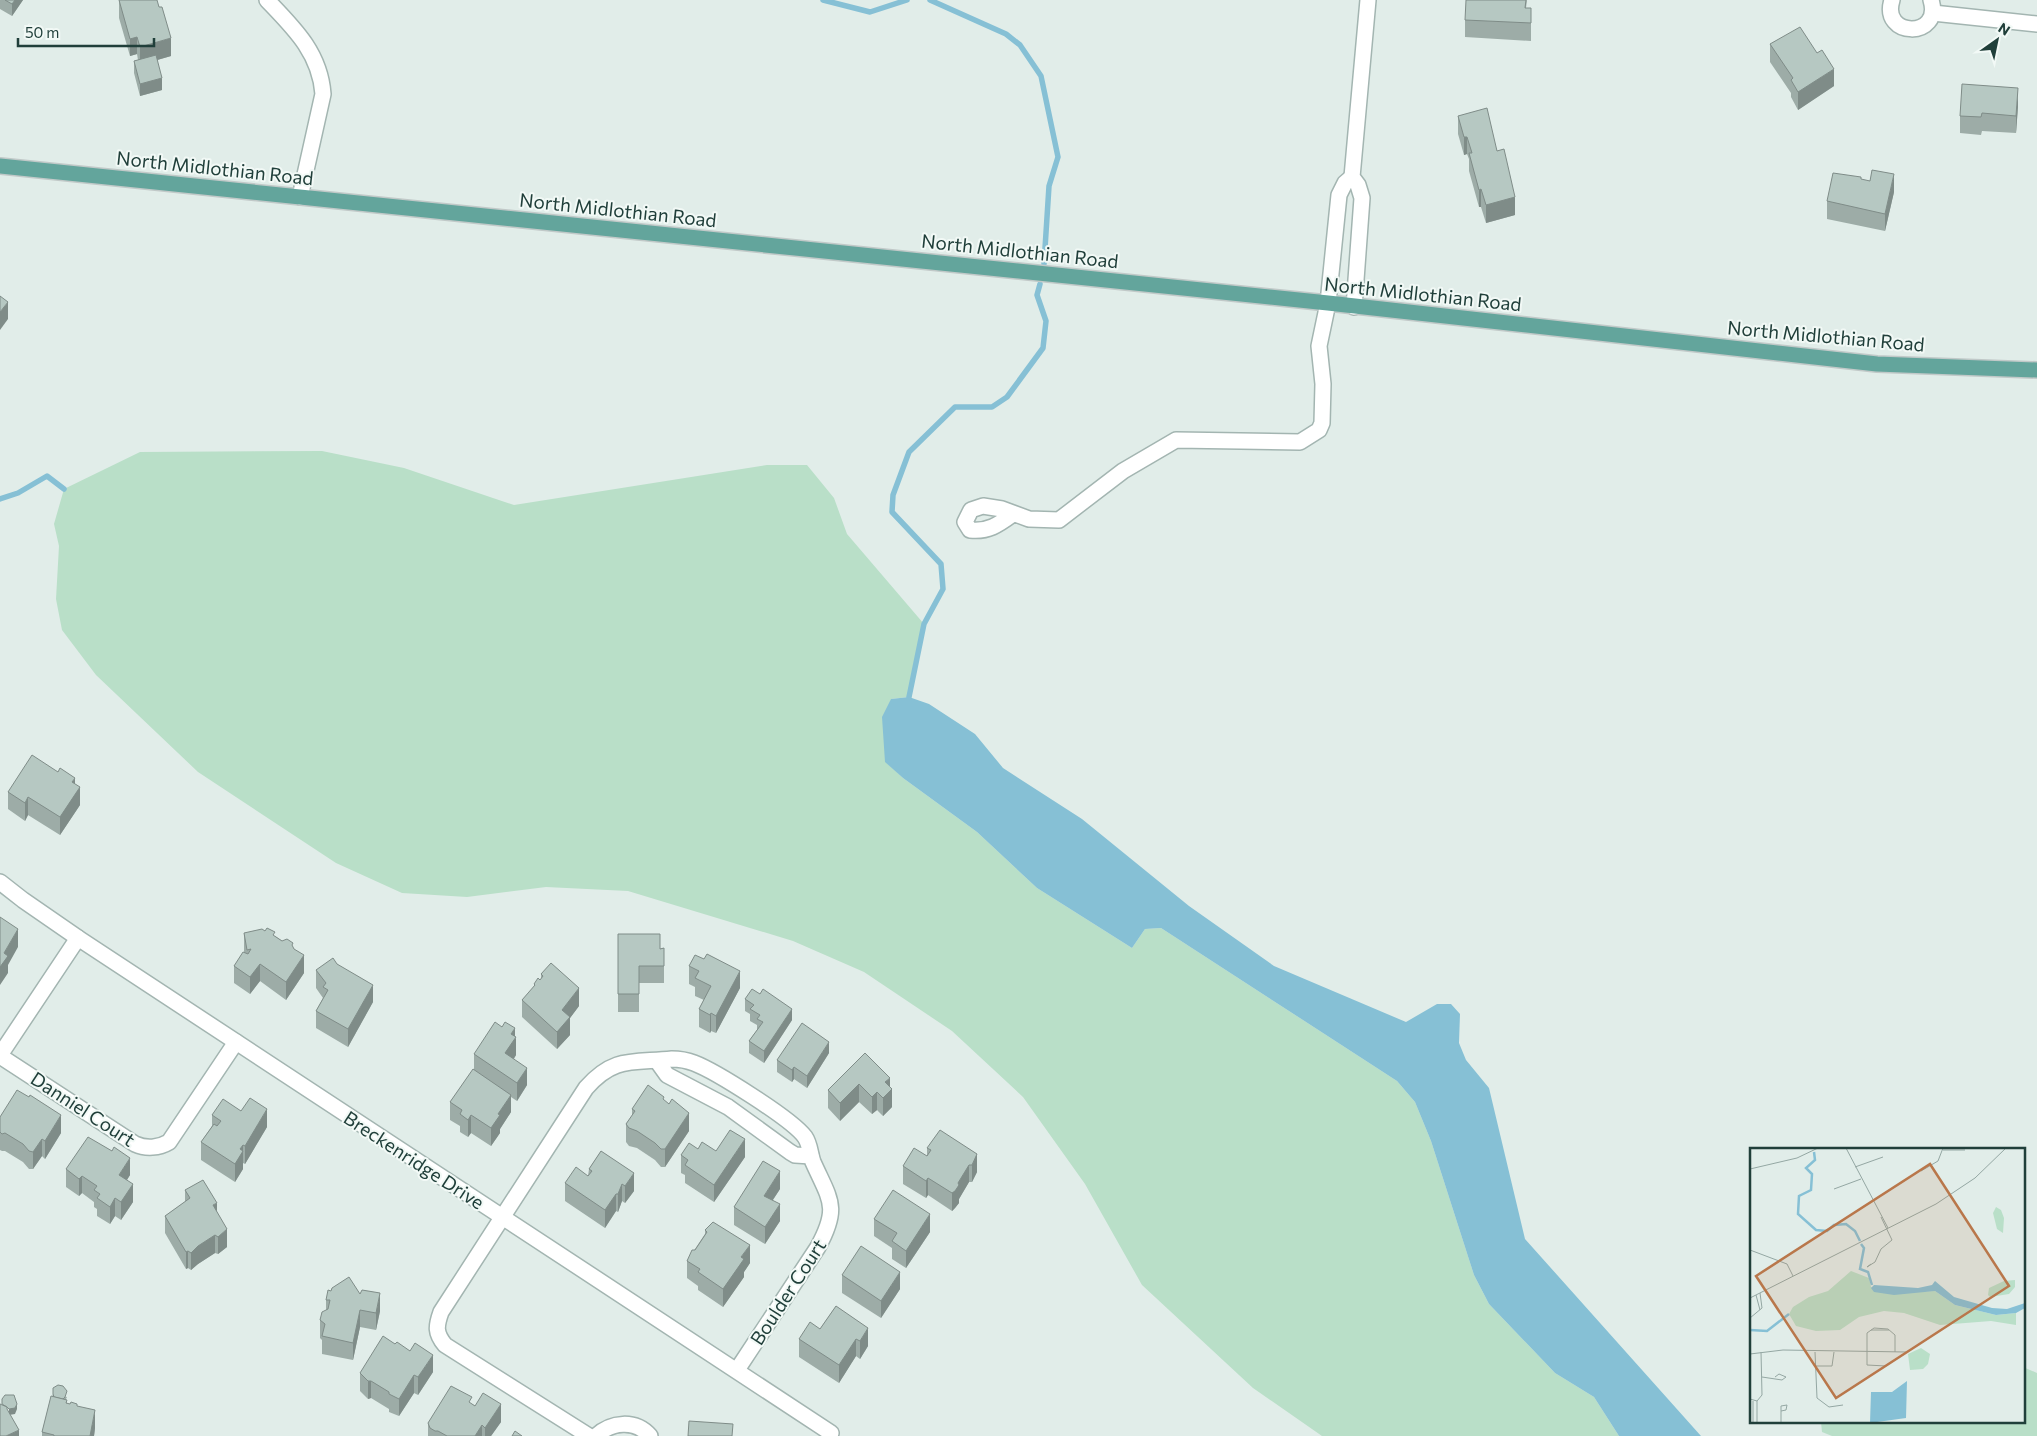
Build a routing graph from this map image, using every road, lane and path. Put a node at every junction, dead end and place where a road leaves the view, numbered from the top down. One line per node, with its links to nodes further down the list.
1 (267, 0): 8 (street)
2 (1368, 0): 7 (street)
3 (1892, 0): 4 (street)
4 (1932, 6): 5 (street)
5 (2037, 24)
6 (0, 166): 8 (main road, North Midlothian Road)
7 (1352, 177): 9 (street); 10 (street)
8 (300, 197): 9 (main road, North Midlothian Road)
9 (1328, 303): 10 (main road, North Midlothian Road); 12 (street)
10 (1354, 307): 11 (main road, North Midlothian Road)
11 (2037, 370)
12 (1013, 514)
13 (0, 882): 14 (street, Breckenridge Drive)
14 (78, 938): 15 (street, Breckenridge Drive); 16 (street)
15 (236, 1042): 16 (street, Danniel Court); 19 (street, Breckenridge Drive)
16 (0, 1055)
17 (657, 1060): 18 (street); 18 (street, Boulder Court); 19 (street, Boulder Court)
18 (811, 1156): 20 (street, Boulder Court)
19 (503, 1218): 20 (street, Breckenridge Drive); 22 (street, Boulder Court)
20 (737, 1370): 21 (street, Breckenridge Drive)
21 (831, 1433)
22 (589, 1436)
23 (596, 1436): 24 (street)
24 (650, 1436)

